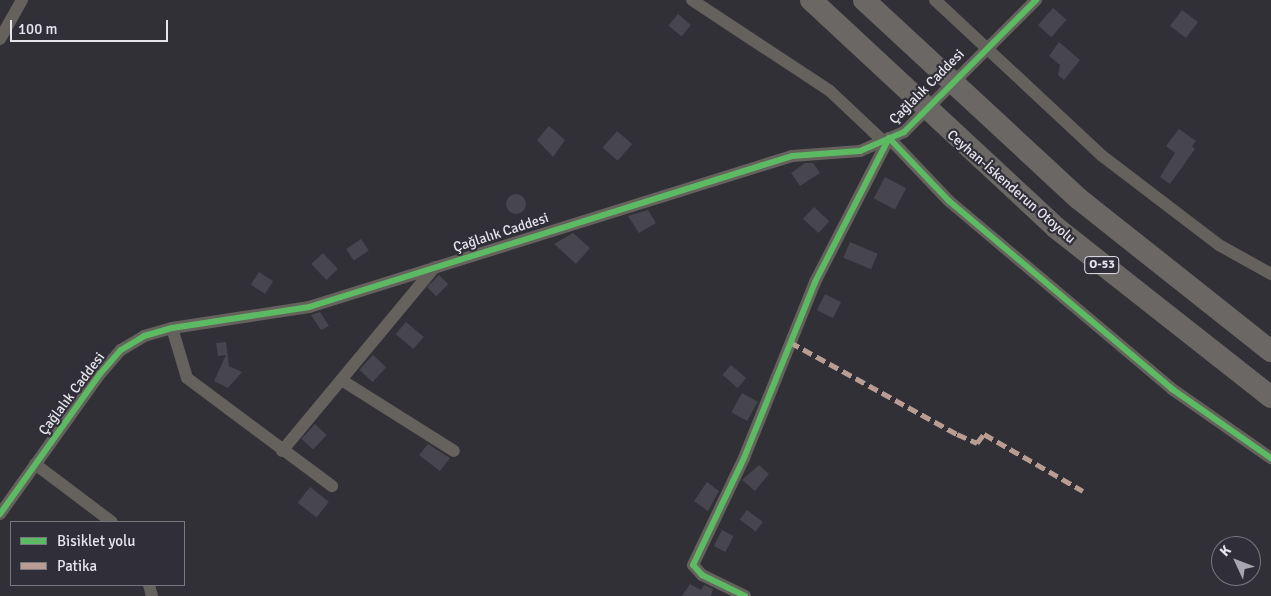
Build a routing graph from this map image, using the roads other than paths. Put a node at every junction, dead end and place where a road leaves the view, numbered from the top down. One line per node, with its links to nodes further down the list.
1 (22, 0): 7 (street)
2 (692, 0): 9 (street)
3 (811, 0): 15 (highway, Ceyhan-İskenderun Otoyolu / O-53)
4 (864, 0): 13 (highway, O-53)
5 (935, 0): 8 (street)
6 (1036, 0): 8 (street, Çağlalık Caddesi)
7 (0, 39)
8 (984, 48): 9 (street, Çağlalık Caddesi); 11 (street)
9 (886, 140): 10 (street, Çağlalık Caddesi); 18 (street); 23 (street)
10 (435, 267): 12 (street, Çağlalık Caddesi); 14 (street)
11 (1270, 275)
12 (172, 328): 16 (street); 19 (street, Çağlalık Caddesi)
13 (1271, 351)
14 (343, 381): 16 (street); 17 (street)
15 (1271, 397)
16 (282, 451): 20 (street)
17 (454, 451)
18 (1271, 458)
19 (35, 464): 21 (street, Çağlalık Caddesi); 22 (street)
20 (332, 486)
21 (0, 514)
22 (111, 521)
23 (745, 596)

